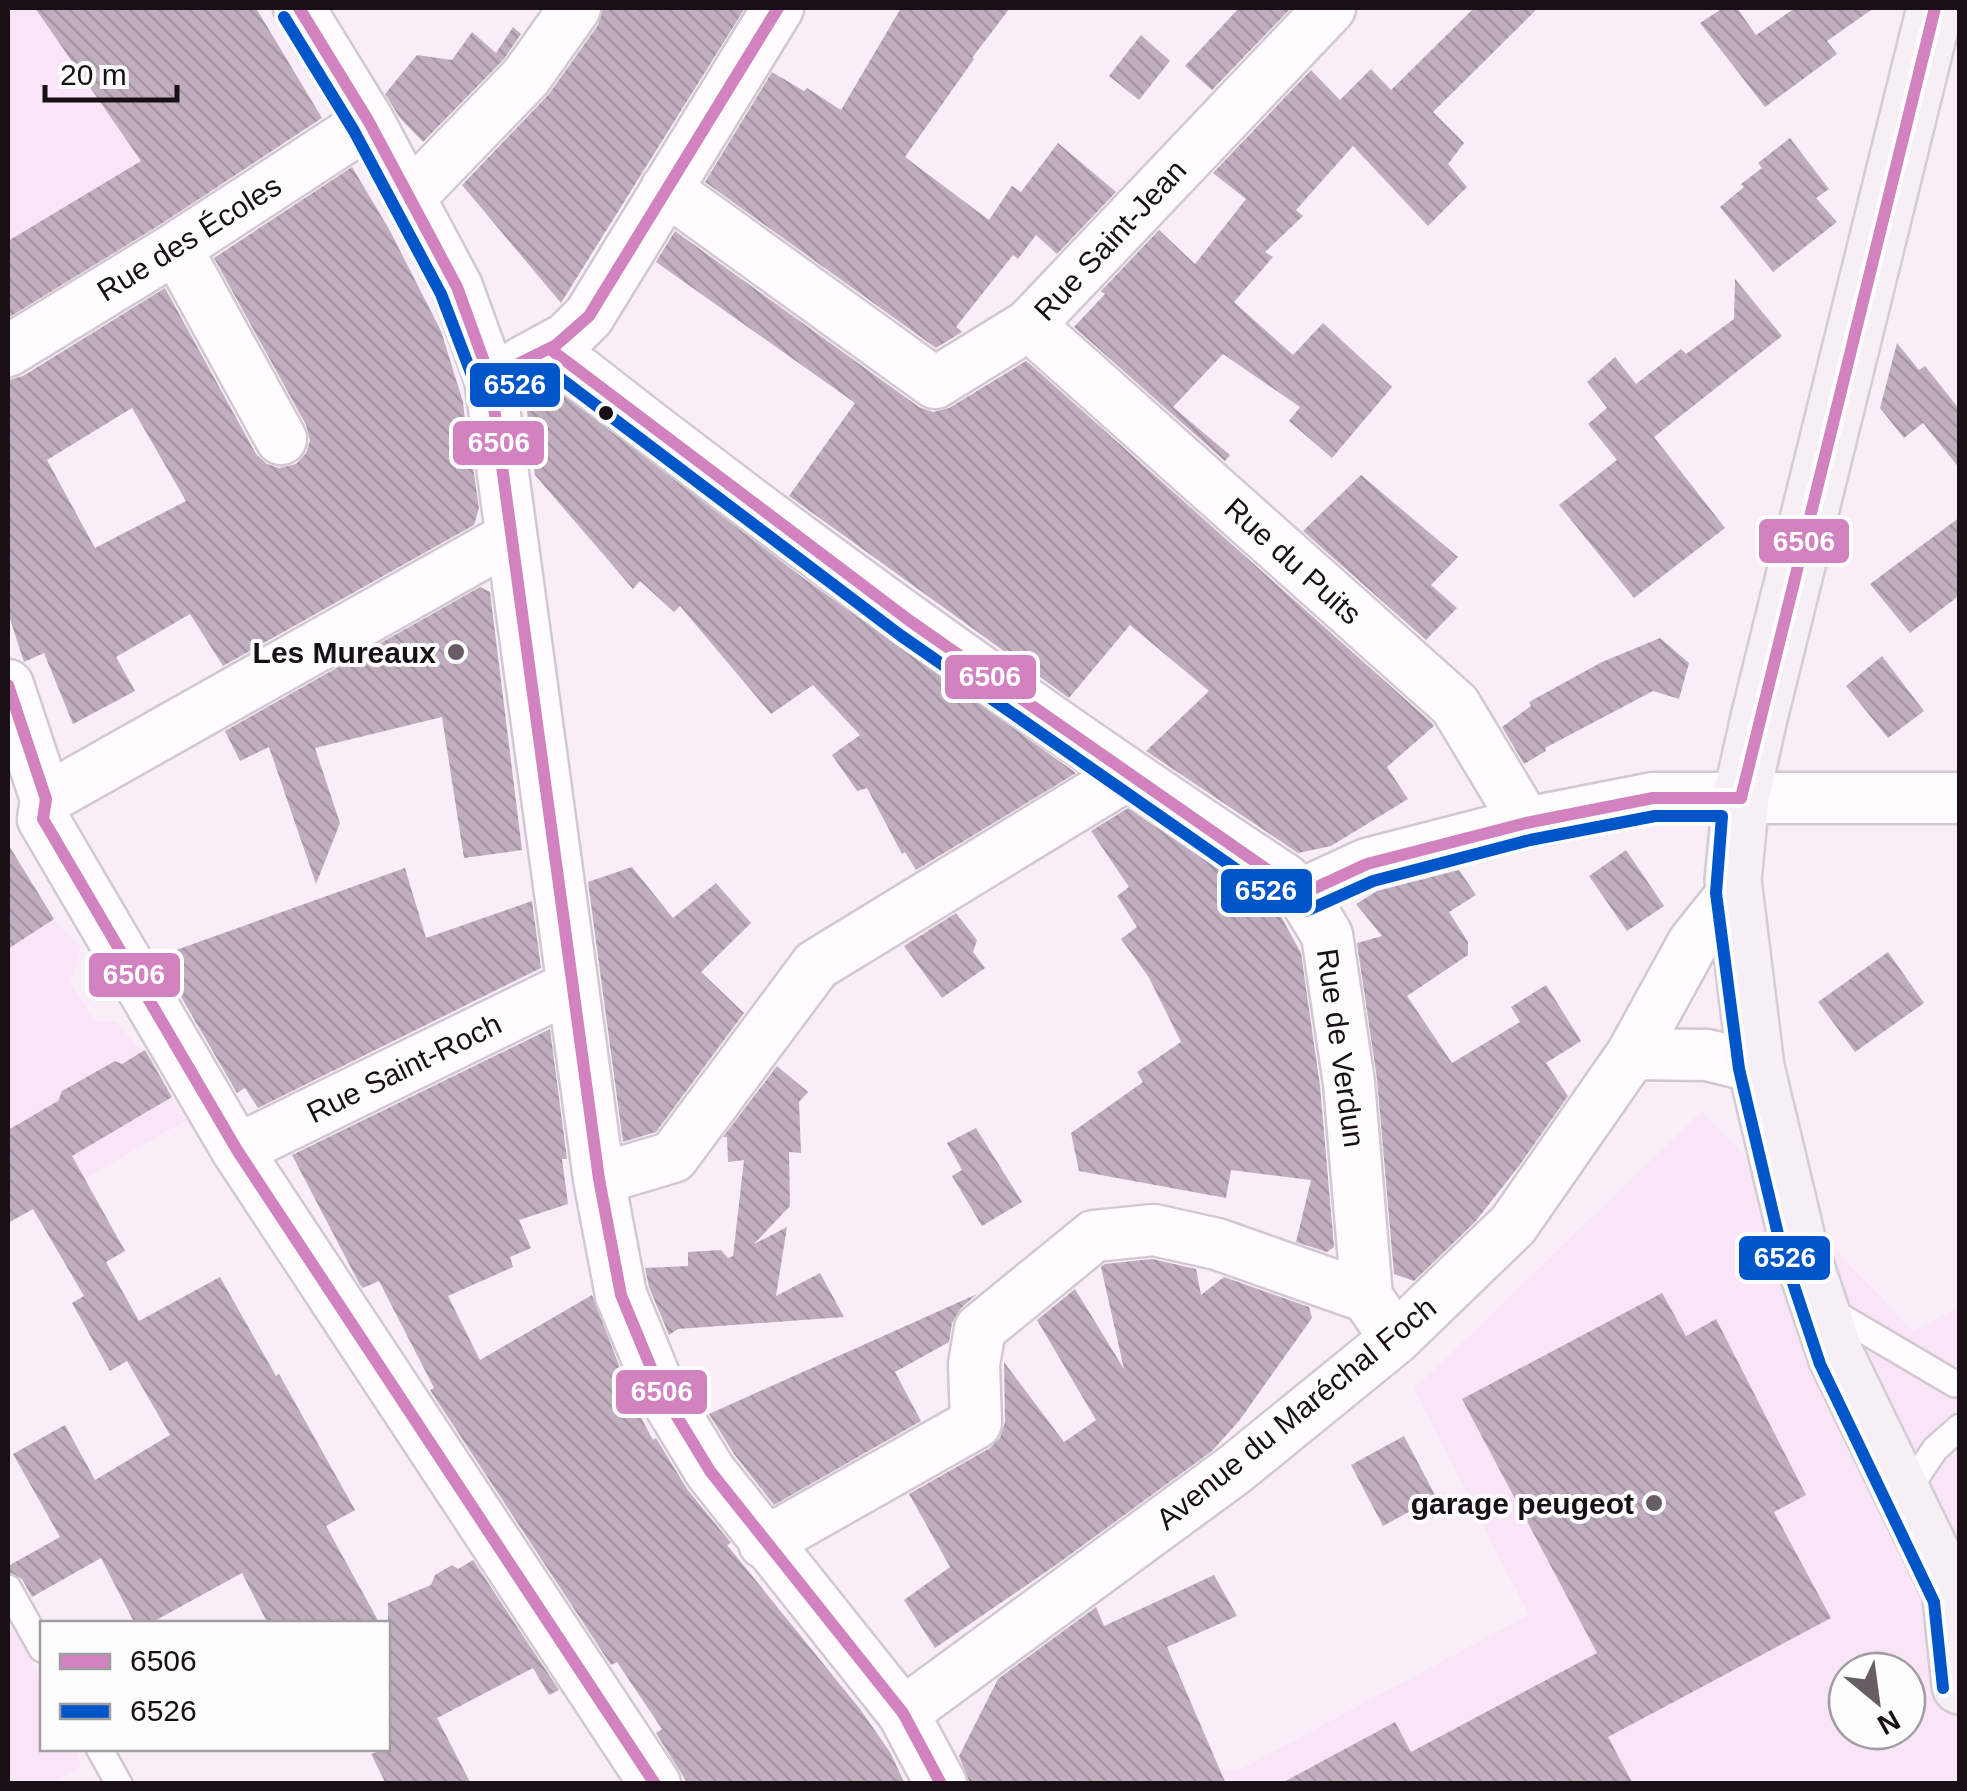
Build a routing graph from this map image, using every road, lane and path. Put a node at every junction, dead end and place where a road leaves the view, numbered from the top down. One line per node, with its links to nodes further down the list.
1 (299, 8): 6 (street)
2 (575, 8): 8 (street)
3 (778, 8): 7 (street)
4 (1330, 8): 10 (street, Rue Saint-Jean)
5 (1935, 8): 18 (main road)
6 (369, 122): 8 (street); 9 (street, Rue des Écoles)
7 (666, 189): 10 (street, Rue Saint-Jean); 11 (street)
8 (410, 197): 13 (street)
9 (176, 248): 12 (street, Rue des Écoles); 14 (street)
10 (1030, 325): 21 (street, Rue du Puits)
11 (550, 349): 13 (street); 17 (street, Rue de Verdun)
12 (8, 351)
13 (490, 378): 15 (street)
14 (281, 438)
15 (511, 536): 20 (street); 24 (street)
16 (8, 686): 20 (street)
17 (1127, 775): 23 (street, Rue de Verdun); 28 (street)
18 (1741, 798): 19 (street); 21 (street); 22 (main road)
19 (1960, 798)
20 (32, 820): 27 (street)
21 (1526, 823): 23 (street)
22 (1734, 893): 25 (street, Avenue du Maréchal Foch); 26 (main road)
23 (1302, 894): 29 (street, Rue de Verdun)
24 (572, 986): 27 (street, Rue Saint-Roch); 28 (street)
25 (1632, 1054): 26 (street); 31 (street, Avenue du Maréchal Foch)
26 (1756, 1067): 30 (main road)
27 (237, 1150): 43 (street)
28 (599, 1179): 35 (street)
29 (1367, 1297): 31 (street); 35 (street)
30 (1819, 1305): 32 (lane); 34 (main road)
31 (1395, 1339): 40 (street, Avenue du Maréchal Foch)
32 (1956, 1384)
33 (1960, 1427): 34 (lane)
34 (1903, 1497): 37 (main road)
35 (764, 1543): 40 (street)
36 (8, 1588): 38 (lane)
37 (1955, 1604): 39 (main road)
38 (40, 1646)
39 (1960, 1686)
40 (903, 1713): 44 (street)
41 (101, 1751): 42 (lane)
42 (119, 1784)
43 (654, 1784)
44 (941, 1784)

